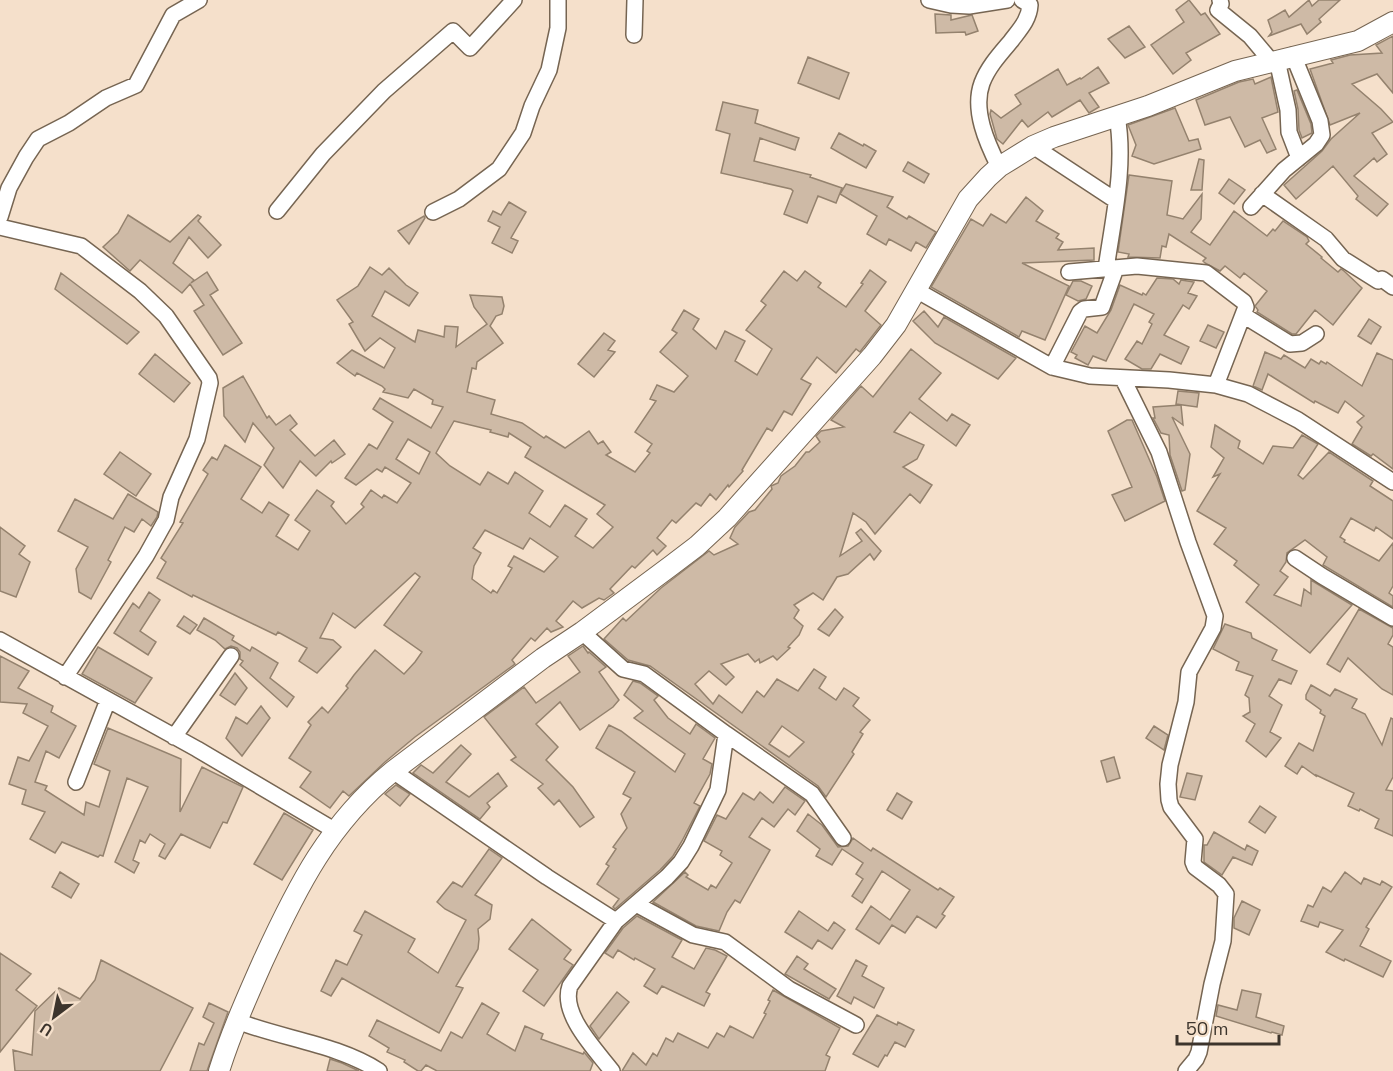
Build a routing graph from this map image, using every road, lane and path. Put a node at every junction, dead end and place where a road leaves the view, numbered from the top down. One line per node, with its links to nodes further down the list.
1 (199, 0): 21 (street)
2 (514, 0): 19 (street)
3 (558, 0): 20 (street)
4 (635, 0): 10 (street)
5 (929, 0): 6 (street)
6 (1007, 0)
7 (1022, 0): 15 (street)
8 (1220, 0): 11 (street)
9 (1393, 22): 11 (main road)
10 (634, 35)
11 (1280, 59): 12 (main road); 14 (street); 14 (street)
12 (1117, 116): 13 (main road); 17 (street)
13 (1033, 146): 15 (main road); 17 (street)
14 (1299, 158): 16 (street)
15 (999, 167): 26 (main road)
16 (1262, 194): 18 (street); 25 (street)
17 (1115, 200): 23 (street)
18 (1251, 207)
19 (277, 211)
20 (433, 212)
21 (0, 217)
22 (0, 228): 38 (street)
23 (1111, 269): 24 (street); 27 (street); 29 (street)
24 (1069, 272)
25 (1393, 286)
26 (916, 291): 29 (street); 35 (main road)
27 (1243, 315): 28 (street); 31 (street)
28 (1316, 334)
29 (1052, 367): 30 (street)
30 (1123, 379): 31 (street); 53 (street)
31 (1216, 385): 32 (street)
32 (1393, 482)
33 (1295, 558): 34 (street)
34 (1393, 618)
35 (582, 632): 40 (street); 42 (main road)
36 (0, 640): 38 (street)
37 (231, 656): 41 (street)
38 (65, 677): 39 (street)
39 (108, 700): 41 (street); 43 (street)
40 (726, 734): 45 (street); 46 (street)
41 (174, 736): 44 (street)
42 (393, 771): 44 (main road); 47 (street)
43 (76, 782)
44 (334, 830): 48 (main road)
45 (843, 838)
46 (636, 904): 47 (street); 49 (street)
47 (616, 921): 52 (street)
48 (237, 1021): 50 (main road); 51 (street)
49 (856, 1025)
50 (219, 1071)
51 (379, 1071)
52 (612, 1071)
53 (1186, 1071)

